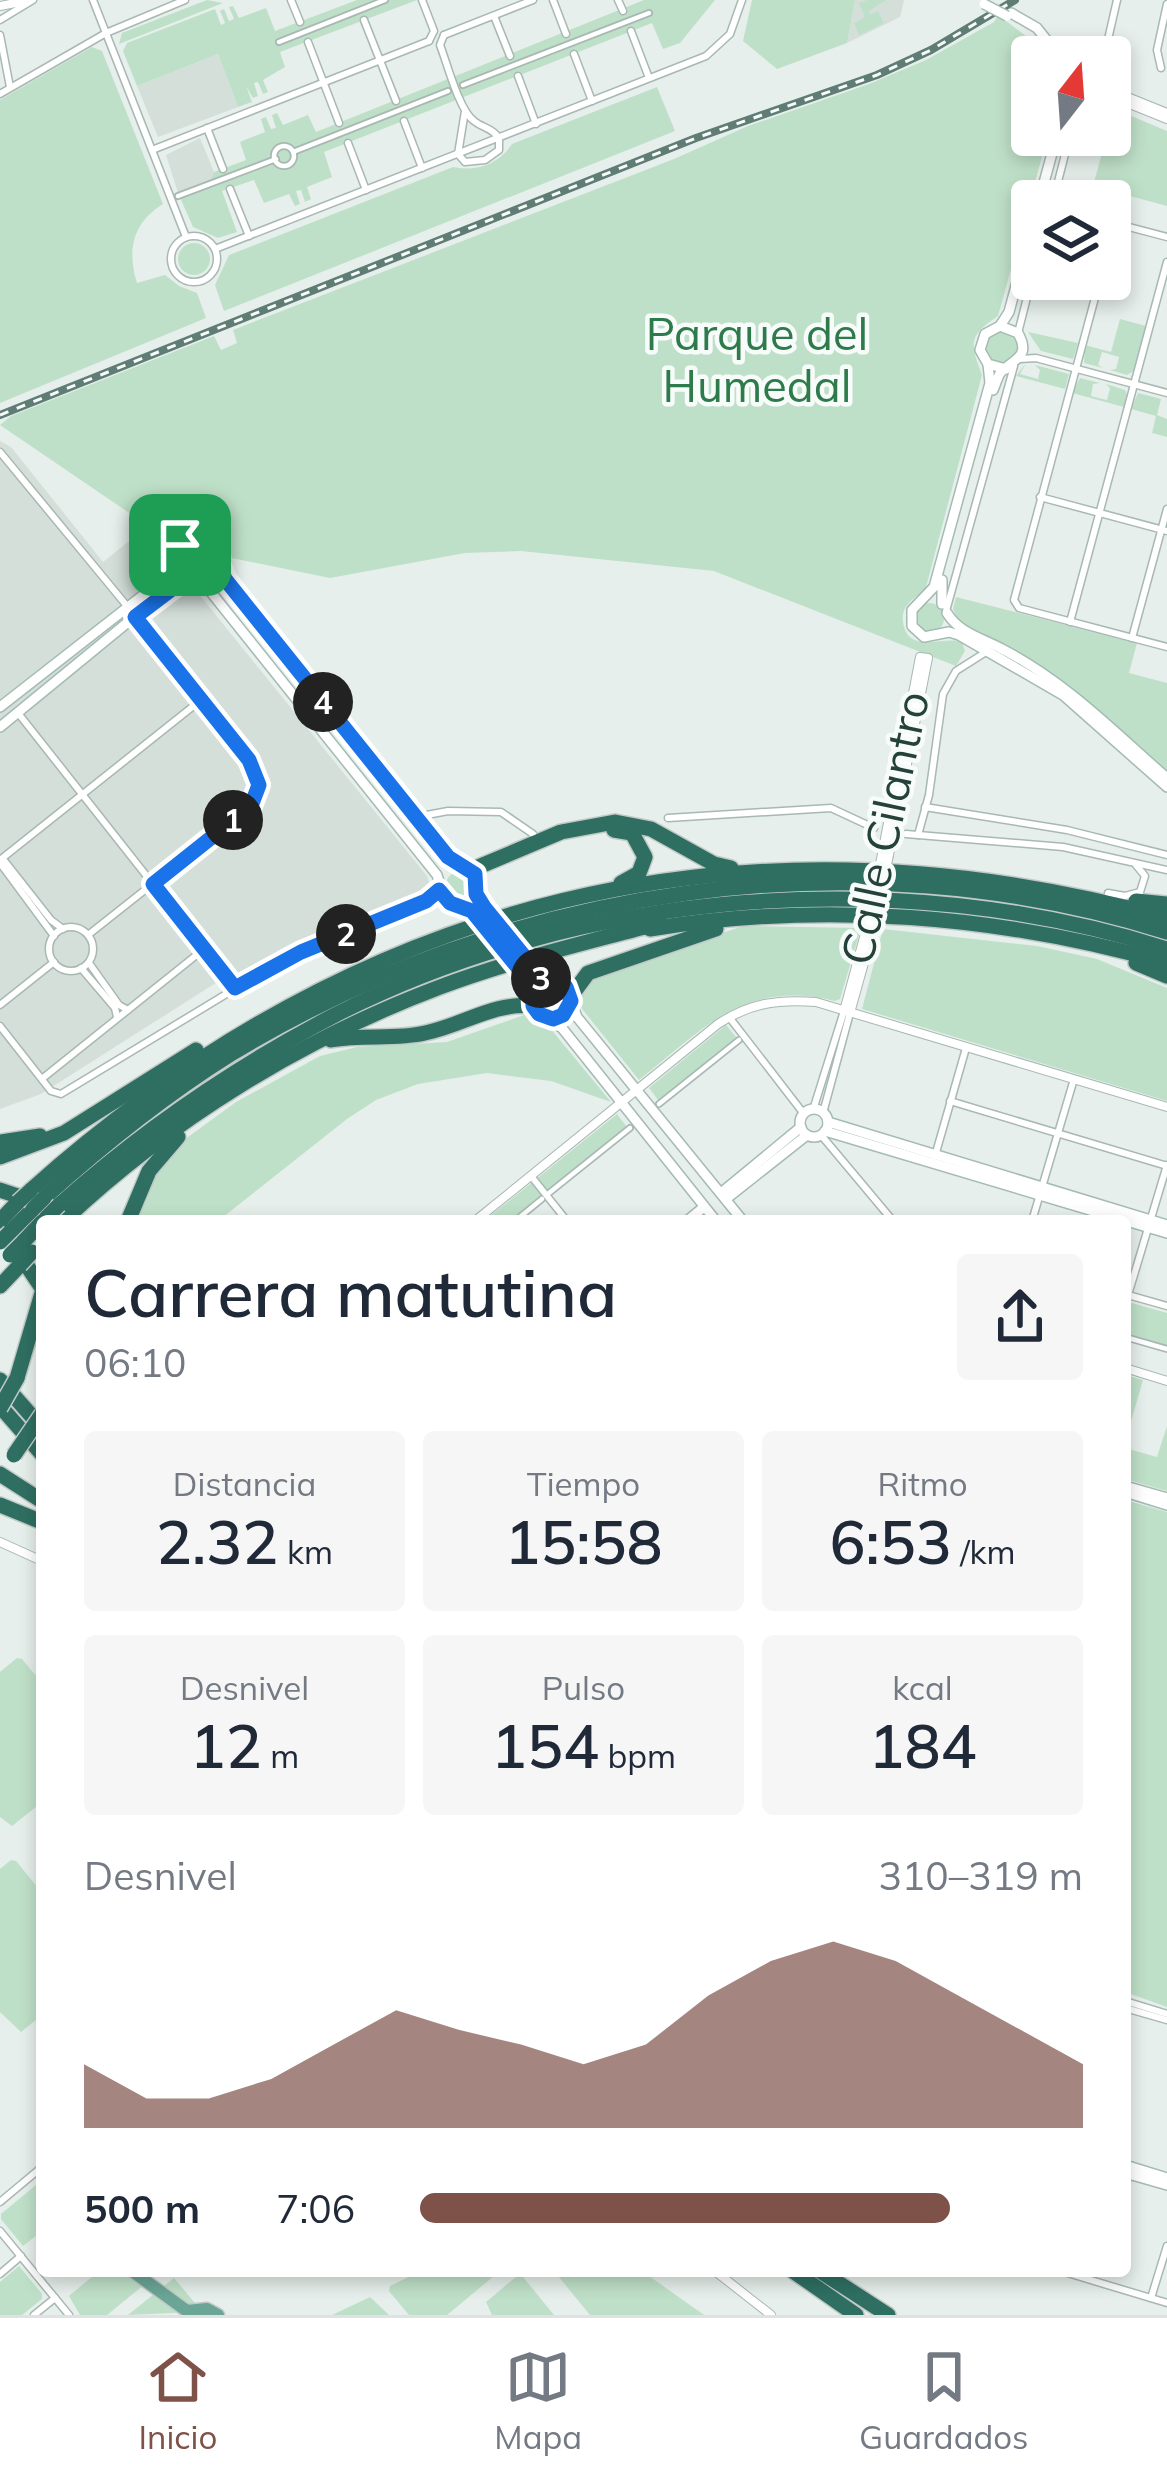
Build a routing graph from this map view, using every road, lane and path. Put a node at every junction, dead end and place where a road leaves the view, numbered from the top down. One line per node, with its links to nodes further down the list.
1 (32, 0): 14 (street); 18 (street)
2 (93, 0): 23 (street)
3 (185, 0): 23 (street)
4 (291, 0): 20 (street)
5 (385, 0): 29 (street)
6 (422, 0): 21 (street)
7 (533, 0): 17 (street)
8 (553, 0): 24 (street)
9 (619, 0): 15 (street)
10 (742, 0): 38 (street)
11 (1117, 0): 28 (street)
12 (983, 1): 27 (main road, bridge)
13 (1167, 4): 36 (street)
14 (0, 7)
15 (623, 11)
16 (649, 13): 40 (street)
17 (494, 16): 26 (street); 34 (street)
18 (0, 20)
19 (364, 20): 35 (street)
20 (300, 22)
21 (434, 31): 26 (street); 30 (street)
22 (631, 32): 38 (street)
23 (106, 33): 41 (street); 57 (street)
24 (566, 34)
25 (0, 35): 41 (street)
26 (444, 35): 32 (street)
27 (1037, 36)
28 (1109, 36)
29 (279, 41)
30 (429, 41): 32 (street); 35 (street)
31 (308, 42): 39 (street)
32 (440, 45): 47 (street)
33 (574, 54): 46 (street)
34 (510, 56)
35 (380, 60): 39 (street); 44 (street)
36 (1161, 68)
37 (518, 76): 52 (street)
38 (649, 79): 46 (street)
39 (323, 83): 50 (street); 53 (street)
40 (463, 85)
41 (10, 88): 43 (street)
42 (448, 91): 58 (street)
43 (0, 94)
44 (396, 100)
45 (1131, 100): 48 (street)
46 (592, 102): 52 (street)
47 (465, 109): 51 (street); 54 (street)
48 (1167, 116)
49 (404, 121): 61 (street)
50 (339, 123)
51 (480, 124): 54 (street); 55 (street)
52 (536, 124): 55 (street)
53 (207, 128): 57 (street); 62 (street)
54 (463, 131): 59 (street)
55 (499, 138): 59 (street); 59 (street)
56 (347, 142): 64 (street)
57 (152, 150): 69 (street)
58 (293, 152): 60 (street); 60 (street)
59 (458, 154): 61 (street)
60 (276, 159): 65 (street)
61 (422, 168): 64 (street)
62 (223, 169)
63 (230, 188): 67 (street)
64 (366, 190): 67 (street)
65 (178, 196)
66 (1131, 227): 68 (street)
67 (249, 236): 70 (street)
68 (1167, 237)
69 (186, 238): 70 (street); 70 (street)
70 (215, 249)
71 (1167, 262): 81 (street)
72 (1012, 300): 76 (main road)
73 (1022, 300): 77 (main road)
74 (1025, 300): 77 (street)
75 (1094, 300): 80 (street)
76 (1000, 326): 77 (main road); 79 (main road)
77 (1016, 332): 78 (main road)
78 (1016, 360): 79 (main road); 80 (street); 94 (main road)
79 (988, 364): 92 (main road)
80 (1075, 368): 81 (street); 84 (street)
81 (1134, 385): 82 (street); 86 (street)
82 (1167, 394)
83 (0, 452): 93 (street)
84 (1040, 497): 86 (street); 96 (street)
85 (1167, 509): 87 (street)
86 (1099, 513): 87 (street); 96 (street)
87 (1164, 531): 98 (street)
88 (218, 565): 89 (main road); 91 (main road); 109 (main road)
89 (175, 566): 90 (main road); 93 (main road)
90 (185, 579): 91 (main road); 95 (main road)
91 (198, 582): 124 (main road)
92 (925, 600): 94 (main road); 97 (main road)
93 (127, 607): 103 (main road)
94 (945, 610): 97 (main road); 106 (main road)
95 (135, 617): 102 (street); 104 (main road)
96 (1070, 622): 98 (street)
97 (940, 633): 100 (main road)
98 (1132, 638): 99 (street)
99 (1167, 647)
100 (989, 650): 106 (main road); 108 (street)
101 (0, 691): 103 (street)
102 (201, 700): 107 (street); 123 (street)
103 (4, 704)
104 (18, 713): 105 (main road); 107 (street)
105 (0, 728)
106 (1167, 783)
107 (82, 795): 118 (street); 123 (street)
108 (925, 807): 114 (street); 116 (street)
109 (416, 817): 113 (street); 121 (main road)
110 (668, 818): 111 (street)
111 (874, 828)
112 (906, 833): 114 (street)
113 (533, 834)
114 (918, 835): 117 (street)
115 (885, 855): 115 (street, Calle Cilantro); 152 (street, Calle Cilantro, bridge)
116 (1167, 855)
117 (1110, 857): 119 (street); 125 (street)
118 (1, 859): 132 (street); 138 (street)
119 (1167, 870)
120 (932, 874): 122 (highway); 125 (highway); 131 (highway)
121 (471, 877): 122 (highway); 124 (main road); 126 (highway); 128 (main road); 145 (main road, bridge)
122 (749, 878): 126 (highway); 133 (highway); 135 (highway); 183 (highway)
123 (153, 884): 137 (street); 139 (street)
124 (439, 885): 128 (main road); 146 (street)
125 (1108, 893): 127 (highway)
126 (566, 898): 133 (highway)
127 (1167, 904)
128 (467, 908): 148 (main road, bridge)
129 (703, 909): 136 (highway); 140 (highway); 183 (highway)
130 (795, 914): 134 (highway); 136 (highway); 149 (highway)
131 (1167, 918)
132 (63, 929): 137 (street); 138 (street)
133 (462, 930): 147 (highway)
134 (1032, 932): 142 (highway); 144 (highway)
135 (1167, 932)
136 (617, 934): 158 (highway)
137 (88, 935): 143 (street)
138 (54, 936): 141 (street)
139 (204, 949): 146 (street); 151 (street)
140 (1167, 949)
141 (54, 962): 143 (street); 150 (street)
142 (1167, 963)
143 (84, 965): 151 (street); 154 (street)
144 (1167, 976)
145 (548, 982): 148 (main road); 149 (main road)
146 (235, 988): 160 (street)
147 (304, 996): 163 (highway); 183 (highway)
148 (534, 999): 155 (main road); 158 (highway)
149 (570, 1001): 155 (main road); 164 (main road)
150 (0, 1005)
151 (128, 1010): 154 (street)
152 (847, 1012): 153 (street); 159 (street); 169 (street, Calle Cilantro)
153 (729, 1017): 164 (street); 169 (street)
154 (117, 1018): 160 (street)
155 (553, 1019): 166 (main road)
156 (0, 1026): 160 (street)
157 (739, 1040): 167 (street)
158 (316, 1042): 161 (highway)
159 (967, 1048): 162 (street); 165 (street)
160 (41, 1079)
161 (250, 1079): 183 (highway); 185 (highway)
162 (1074, 1079): 168 (street); 172 (street)
163 (139, 1085): 173 (highway); 175 (highway)
164 (637, 1090): 166 (street); 181 (main road)
165 (950, 1101): 172 (street); 174 (street)
166 (621, 1103): 177 (street); 184 (main road)
167 (659, 1104)
168 (1167, 1107)
169 (819, 1121): 171 (main road); 171 (main road); 174 (main road); 179 (main road); 190 (street)
170 (630, 1128): 180 (street)
171 (804, 1131): 181 (main road)
172 (1058, 1133): 176 (street); 179 (street)
173 (0, 1142)
174 (935, 1156): 179 (main road)
175 (0, 1157)
176 (1167, 1166): 194 (street)
177 (531, 1176): 186 (street); 188 (street)
178 (0, 1190): 183 (highway)
179 (1041, 1191): 191 (street); 192 (main road)
180 (549, 1193)
181 (723, 1196): 189 (main road)
182 (542, 1199): 187 (street)
183 (51, 1212)
184 (710, 1213)
185 (130, 1215)
186 (482, 1215)
187 (522, 1215)
188 (562, 1215)
189 (738, 1215)
190 (890, 1215)
191 (1034, 1215)
192 (1120, 1215)
193 (1131, 1218): 194 (main road)
194 (1149, 1224): 195 (main road); 197 (street)
195 (1167, 1229)
196 (14, 1245): 198 (highway); 199 (highway)
197 (1131, 1279)
198 (36, 1282)
199 (0, 1286)
200 (1131, 1295): 201 (street)
201 (1167, 1306)
202 (36, 1307): 206 (highway)
203 (1131, 1339): 204 (street)
204 (1167, 1349)
205 (1131, 1370): 207 (street)
206 (8, 1379): 208 (highway, bridge); 209 (highway)
207 (1167, 1381)
208 (0, 1407): 211 (highway)
209 (36, 1419)
210 (36, 1422): 212 (highway, bridge)
211 (36, 1447)
212 (4, 1465): 214 (highway)
213 (1131, 1491): 215 (main road)
214 (36, 1495)
215 (1167, 1502)
216 (0, 1505): 217 (highway)
217 (36, 1520)
218 (0, 1541): 219 (street)
219 (36, 1558)
220 (1131, 2006): 221 (street)
221 (1167, 2017)
222 (1131, 2171): 224 (main road)
223 (36, 2172): 225 (street)
224 (1167, 2181)
225 (0, 2202)
226 (0, 2230): 228 (street)
227 (1167, 2246): 240 (street)
228 (21, 2256): 229 (street); 230 (street)
229 (0, 2274)
230 (36, 2275)
231 (38, 2277): 239 (street)
232 (140, 2277): 244 (main road)
233 (724, 2277): 245 (street)
234 (802, 2277): 246 (highway)
235 (829, 2277): 247 (highway)
236 (1080, 2277): 238 (street)
237 (1098, 2277): 238 (street)
238 (1096, 2282): 240 (street)
239 (55, 2298): 242 (street); 243 (street)
240 (1151, 2298): 241 (street)
241 (1167, 2303)
242 (34, 2315)
243 (69, 2315)
244 (218, 2315)
245 (771, 2315)
246 (856, 2315)
247 (888, 2315)

